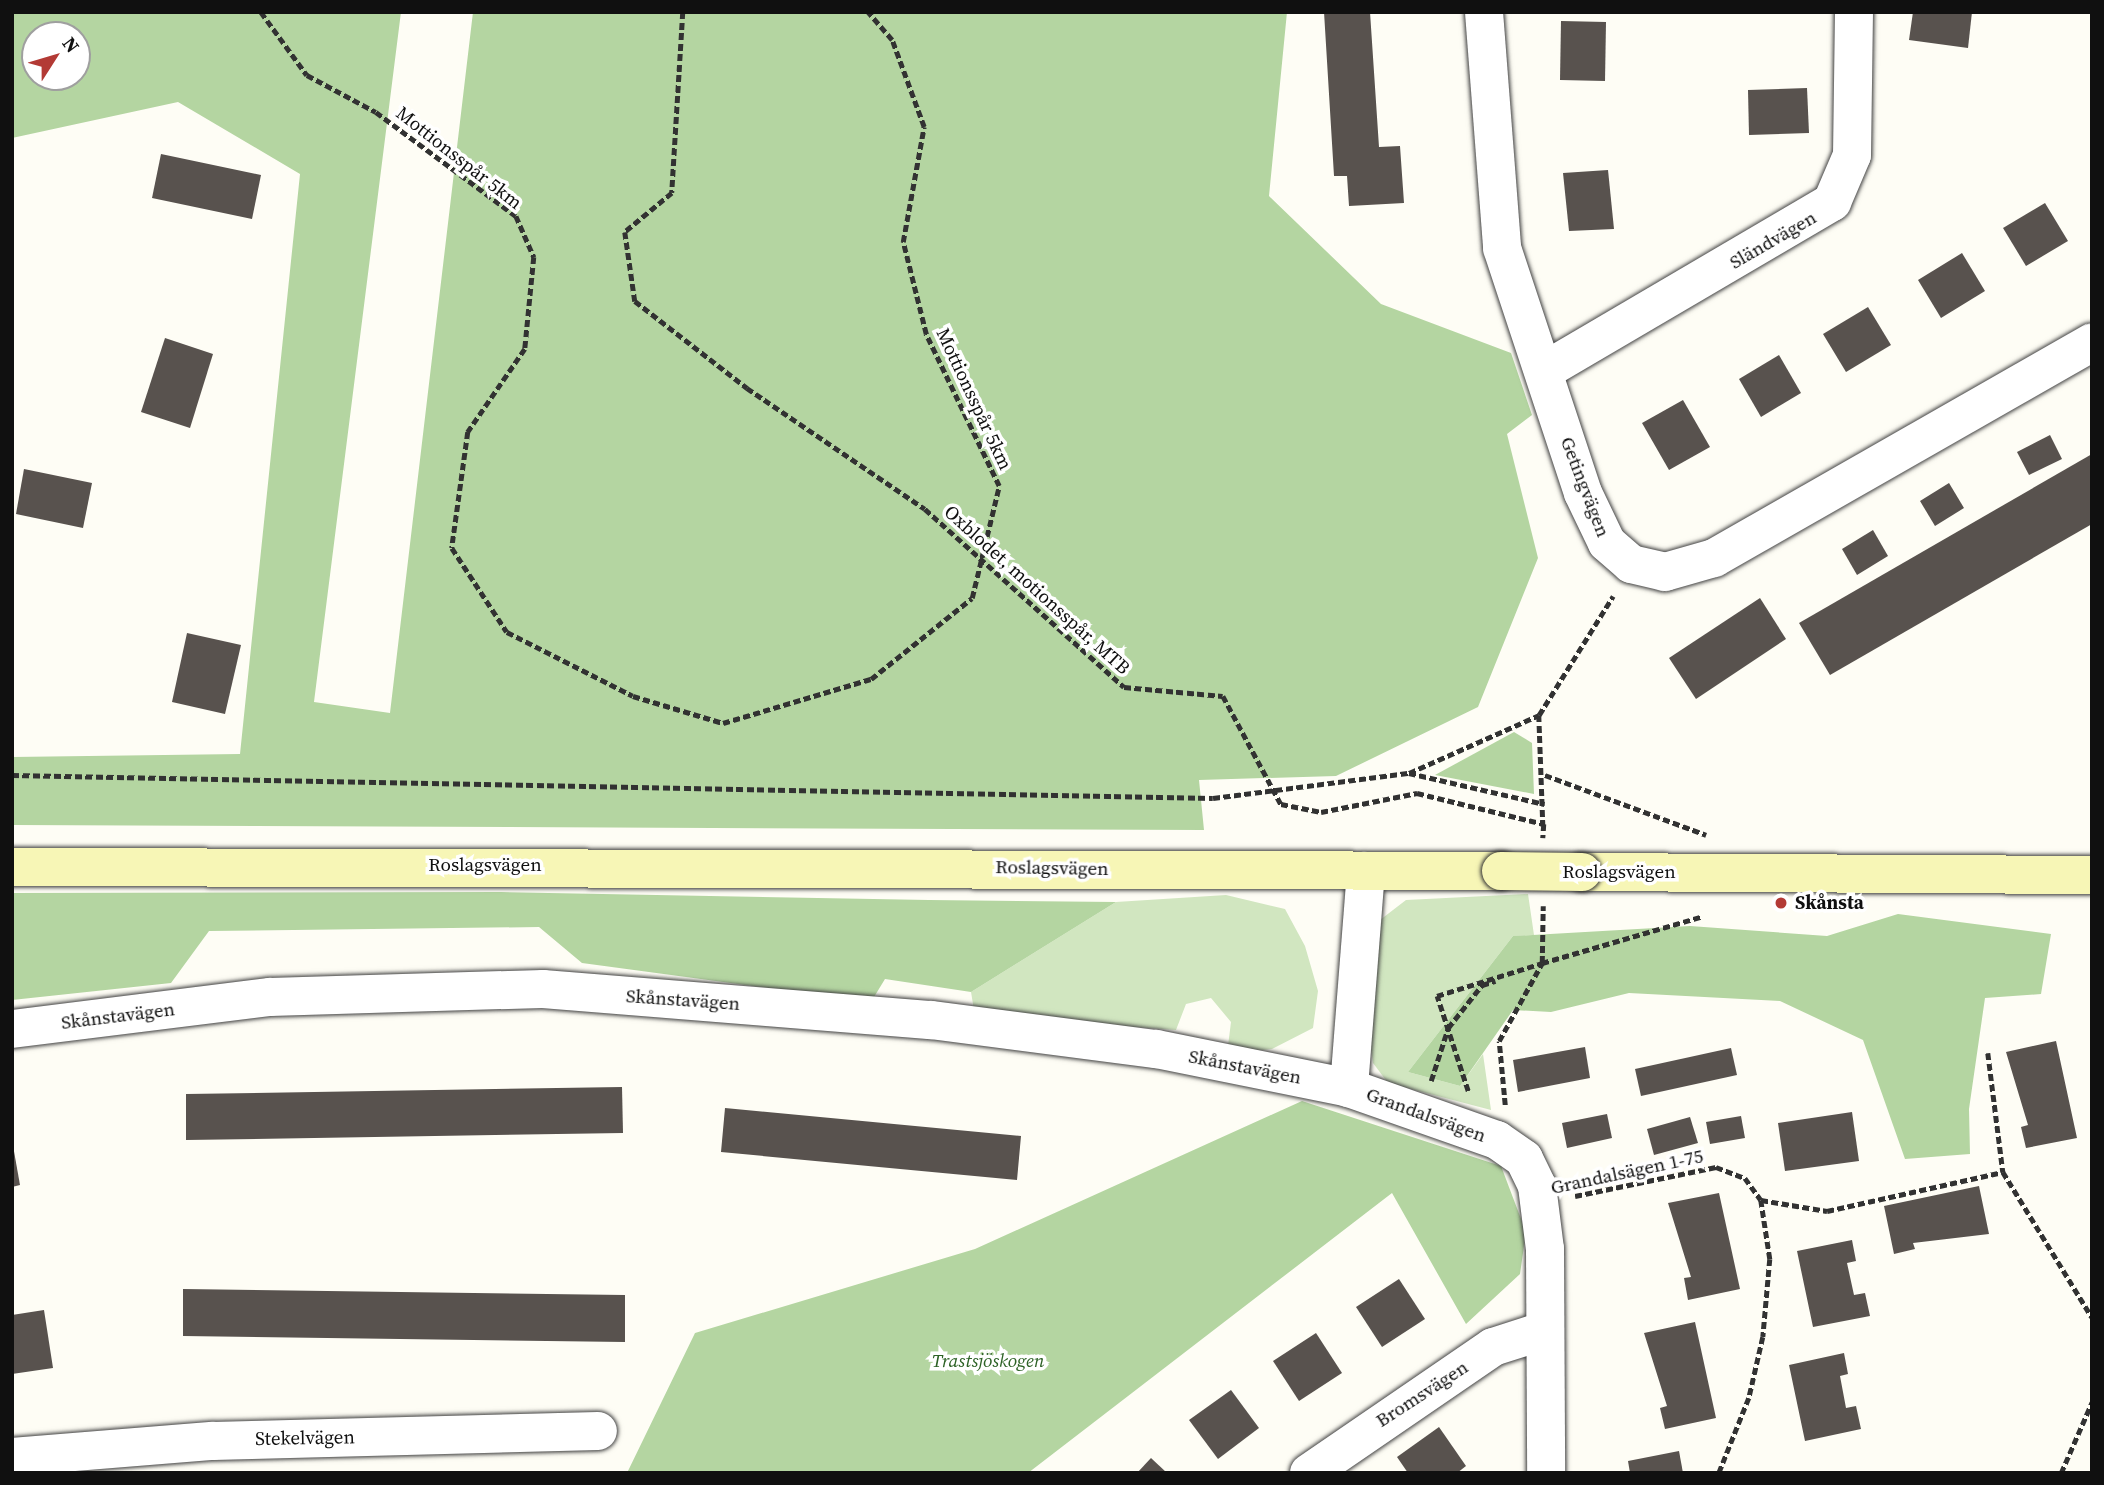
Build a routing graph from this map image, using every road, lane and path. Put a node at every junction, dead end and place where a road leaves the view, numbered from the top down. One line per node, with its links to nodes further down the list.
1 (261, 12): 8 (path, Mottionsspår 5km)
2 (683, 12): 8 (path, Oxblodet, motionsspår, MTB)
3 (868, 12): 8 (path, Mottionsspår 5km)
4 (1485, 12): 7 (street, Getingvägen)
5 (1854, 12): 7 (street, Sländvägen)
6 (2092, 342): 9 (street, Getingvägen)
7 (1544, 370): 9 (street, Getingvägen)
8 (981, 559): 14 (path, Oxblodet, motionsspår, MTB)
9 (1631, 564): 10 (path)
10 (1539, 715): 11 (path); 13 (path)
11 (1409, 773): 14 (path); 15 (path)
12 (12, 775): 14 (path)
13 (1545, 775): 15 (path); 17 (path)
14 (1273, 791): 16 (path)
15 (1544, 804): 16 (path)
16 (1544, 824): 18 (path)
17 (1707, 835)
18 (1543, 849)
19 (12, 867): 20 (main road, Roslagsvägen)
20 (1366, 871): 21 (main road, Roslagsvägen, bridge); 28 (street, Grandalsvägen)
21 (2092, 875)
22 (1542, 894): 24 (path)
23 (1700, 917): 24 (path)
24 (1542, 963): 25 (path); 25 (path); 31 (path)
25 (1448, 1028): 29 (path); 30 (path)
26 (12, 1029): 28 (street, Skånstavägen)
27 (1988, 1053): 32 (path)
28 (1349, 1088): 30 (street, Grandalsvägen)
29 (1471, 1100)
30 (1429, 1116): 31 (street, Grandalsvägen)
31 (1497, 1140): 34 (street, Grandalsvägen)
32 (2003, 1172): 33 (path); 35 (path)
33 (1761, 1199): 34 (path, Grandalsägen 1-75); 42 (path)
34 (1539, 1204): 36 (street, Grandalsvägen)
35 (2092, 1317)
36 (1543, 1331): 40 (street, Bromsvägen); 41 (street, Grandalsvägen)
37 (2092, 1402): 43 (path)
38 (598, 1431): 39 (street, Stekelvägen)
39 (12, 1457)
40 (1309, 1473)
41 (1546, 1473)
42 (1719, 1473)
43 (2061, 1473)

